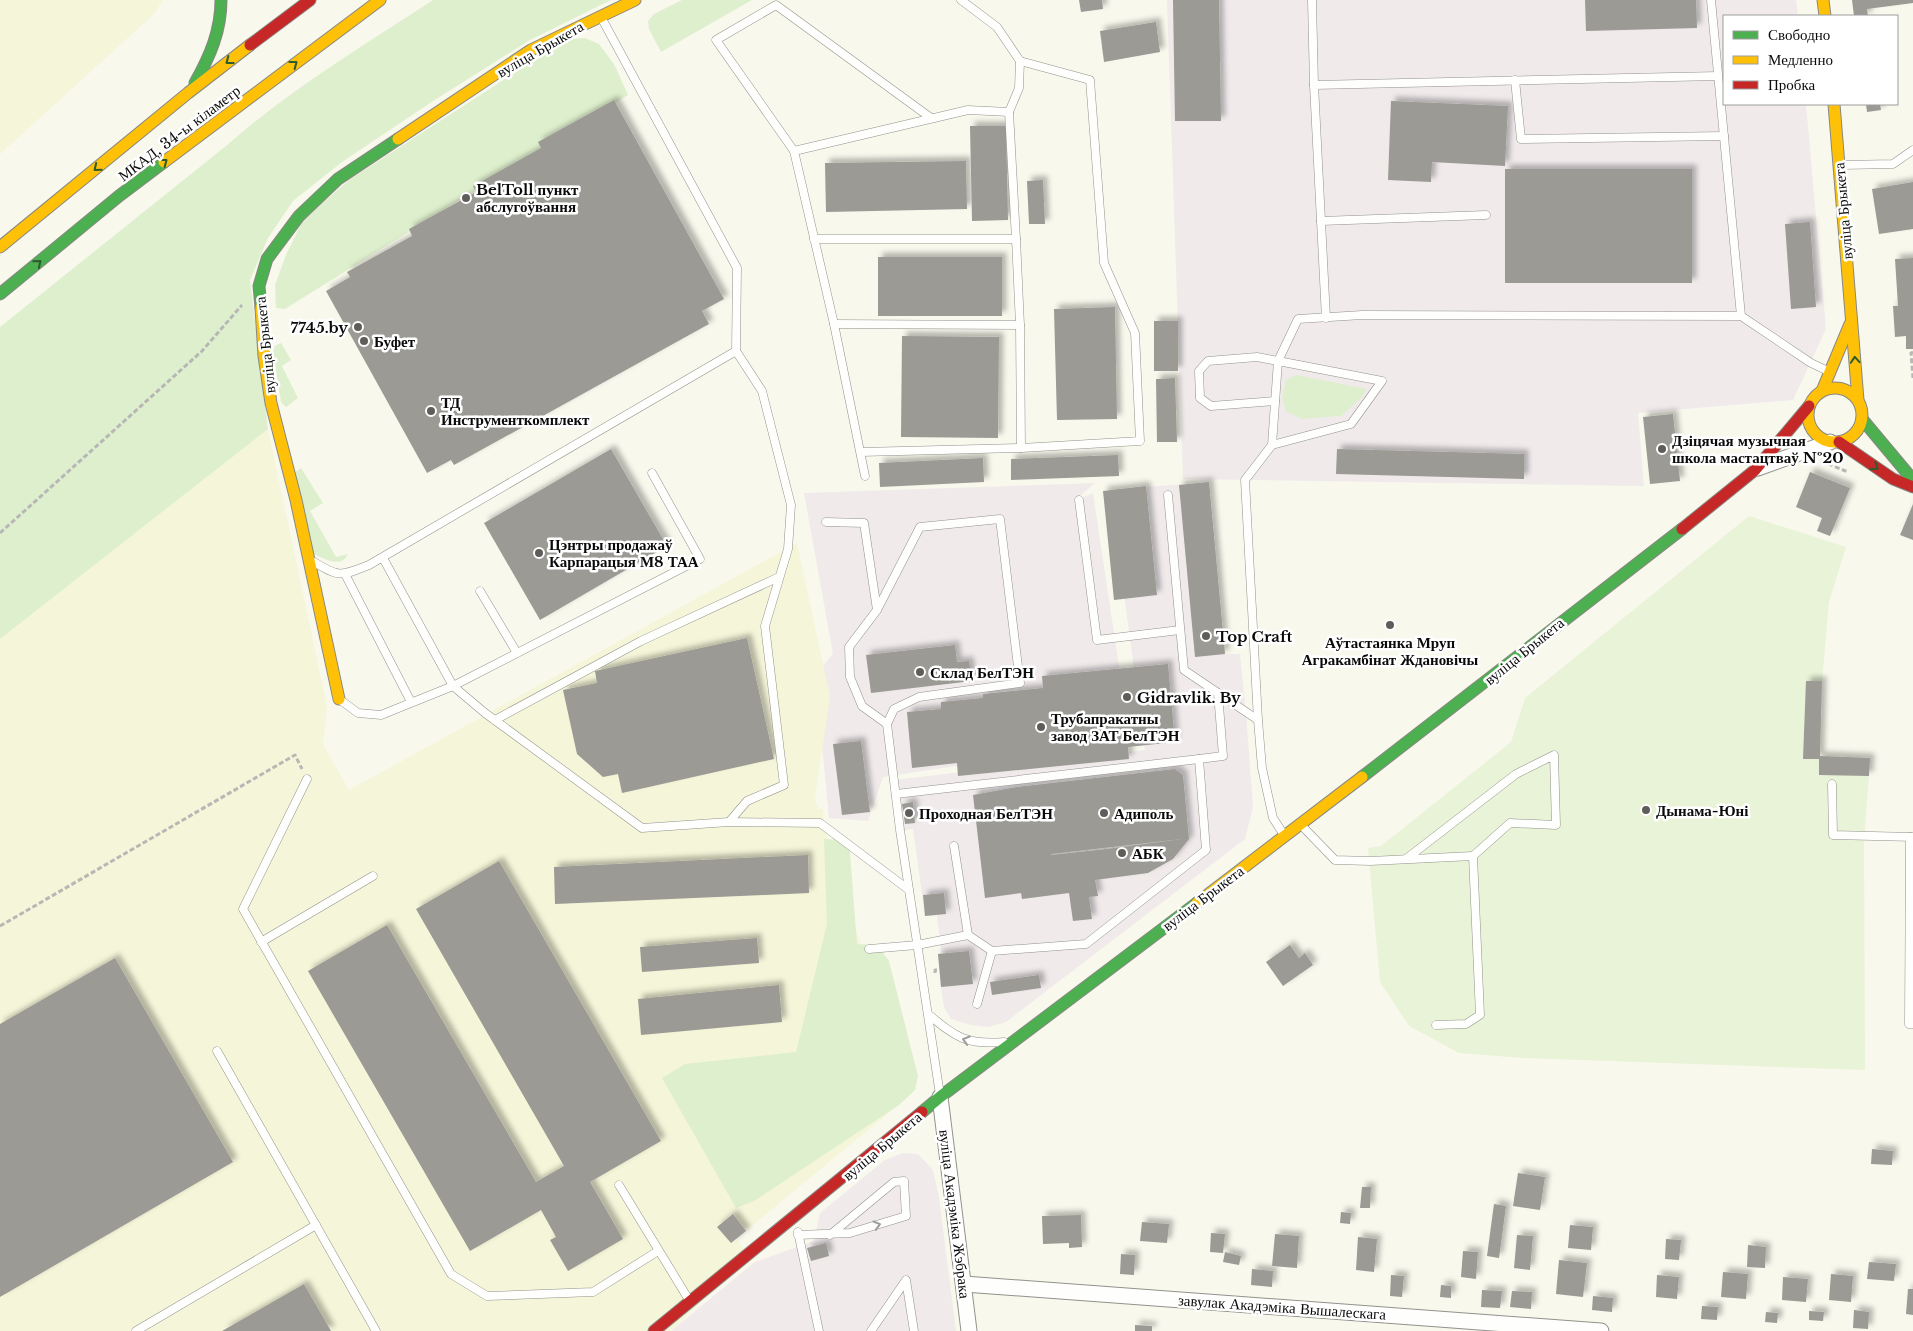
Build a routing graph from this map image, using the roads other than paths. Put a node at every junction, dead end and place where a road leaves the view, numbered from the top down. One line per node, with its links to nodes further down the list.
1 (222, 0): 15 (main road)
2 (310, 0): 15 (main road, МКАД, 34-ы кіламетр, one-way to 15)
3 (380, 0): 28 (main road, МКАД, 34-ы кіламетр, one-way to 3)
4 (635, 0): 9 (main road, вуліца Брыкета)
5 (961, 0): 11 (lane)
6 (1312, 0): 14 (lane)
7 (1711, 0): 12 (lane)
8 (1823, 0): 10 (main road)
9 (601, 15): 34 (lane); 55 (main road, вуліца Брыкета)
10 (1825, 15)
11 (1020, 61): 17 (lane); 44 (lane)
12 (1718, 76): 13 (lane); 19 (lane)
13 (1516, 80): 14 (lane); 19 (lane)
14 (1314, 85): 24 (lane)
15 (188, 93): 27 (main road, МКАД, 34-ы кіламетр, one-way to 27)
16 (1834, 105): 22 (main road, вуліца Брыкета)
17 (1009, 112): 18 (lane); 26 (lane)
18 (931, 118): 21 (lane); 21 (lane)
19 (1724, 136): 29 (lane)
20 (1913, 150): 22 (lane)
21 (794, 152): 25 (lane)
22 (1840, 165): 31 (main road, вуліца Брыкета)
23 (1486, 215): 24 (lane)
24 (1321, 221): 30 (lane)
25 (814, 239): 26 (lane); 32 (lane)
26 (1016, 239): 33 (lane)
27 (0, 247)
28 (0, 294)
29 (1741, 316): 30 (lane); 36 (lane)
30 (1326, 318): 35 (lane)
31 (1852, 319): 36 (main road, вуліца Брыкета); 38 (main road, вуліца Брыкета, one-way to 31)
32 (834, 324): 33 (lane); 45 (lane)
33 (1020, 325): 44 (lane)
34 (736, 350): 54 (lane); 57 (lane)
35 (1278, 361): 39 (lane); 39 (lane); 43 (lane)
36 (1830, 372): 37 (main road, вуліца Брыкета)
37 (1822, 391): 38 (main road); 40 (main road)
38 (1858, 400): 41 (main road)
39 (1275, 401): 43 (lane)
40 (1809, 406): 42 (main road); 46 (main road, вуліца Брыкета)
41 (1862, 419): 42 (main road); 49 (main road)
42 (1835, 442): 46 (street, вуліца Брыкета); 50 (main road, one-way to 50)
43 (1272, 445): 67 (lane)
44 (1021, 448): 45 (lane)
45 (861, 452): 48 (lane)
46 (1755, 470): 74 (main road, вуліца Брыкета)
47 (652, 473): 61 (lane)
48 (865, 476)
49 (1913, 480)
50 (1913, 487)
51 (1168, 495): 60 (lane)
52 (1079, 500): 60 (lane)
53 (826, 522): 59 (lane)
54 (383, 558): 56 (lane); 62 (lane)
55 (308, 559): 56 (lane); 64 (main road, вуліца Брыкета)
56 (345, 574): 65 (lane)
57 (779, 577): 66 (lane); 73 (lane)
58 (480, 590): 61 (lane)
59 (877, 610): 68 (lane); 68 (lane)
60 (1180, 630): 63 (lane)
61 (517, 653): 62 (lane)
62 (453, 686): 65 (lane); 66 (lane)
63 (1218, 693): 67 (lane); 69 (lane)
64 (339, 698): 65 (lane)
65 (411, 702)
66 (495, 720): 73 (lane)
67 (1258, 720): 75 (lane)
68 (887, 724): 72 (lane)
69 (1198, 759): 72 (lane); 86 (lane)
70 (307, 779): 83 (lane)
71 (1832, 784): 76 (lane)
72 (896, 794): 81 (lane)
73 (729, 822): 81 (lane)
74 (1301, 824): 75 (main road, вуліца Брыкета); 79 (lane)
75 (1284, 837): 91 (main road, вуліца Брыкета)
76 (1912, 837): 89 (lane)
77 (954, 846): 82 (lane)
78 (1473, 856): 79 (lane); 79 (lane); 90 (lane)
79 (1405, 859)
80 (373, 876): 83 (lane)
81 (909, 890): 84 (lane)
82 (968, 935): 84 (lane); 86 (lane)
83 (261, 942): 99 (lane)
84 (917, 945): 85 (lane); 88 (lane)
85 (869, 949)
86 (992, 951): 87 (lane)
87 (976, 1004)
88 (928, 1014): 91 (lane, one-way to 88); 93 (lane)
89 (1913, 1024)
90 (1436, 1025)
91 (1013, 1042): 93 (main road, вуліца Брыкета)
92 (217, 1051): 96 (lane)
93 (940, 1097): 95 (main road, вуліца Брыкета); 100 (street, вуліца Акадэміка Жэбрака)
94 (620, 1185): 99 (lane)
95 (794, 1218): 97 (lane); 101 (main road, вуліца Брыкета)
96 (316, 1225): 102 (lane); 103 (lane)
97 (798, 1235): 98 (lane); 105 (lane)
98 (830, 1235): 98 (lane, one-way to 98)
99 (658, 1252): 101 (lane)
100 (964, 1284): 108 (street, вуліца Акадэміка Жэбрака); 109 (street, завулак Акадэміка Вышалескага)
101 (690, 1302): 104 (main road, вуліца Брыкета)
102 (136, 1331)
103 (376, 1331)
104 (654, 1331)
105 (819, 1331)
106 (871, 1331): 107 (lane)
107 (914, 1331)
108 (968, 1331)
109 (1601, 1331)

